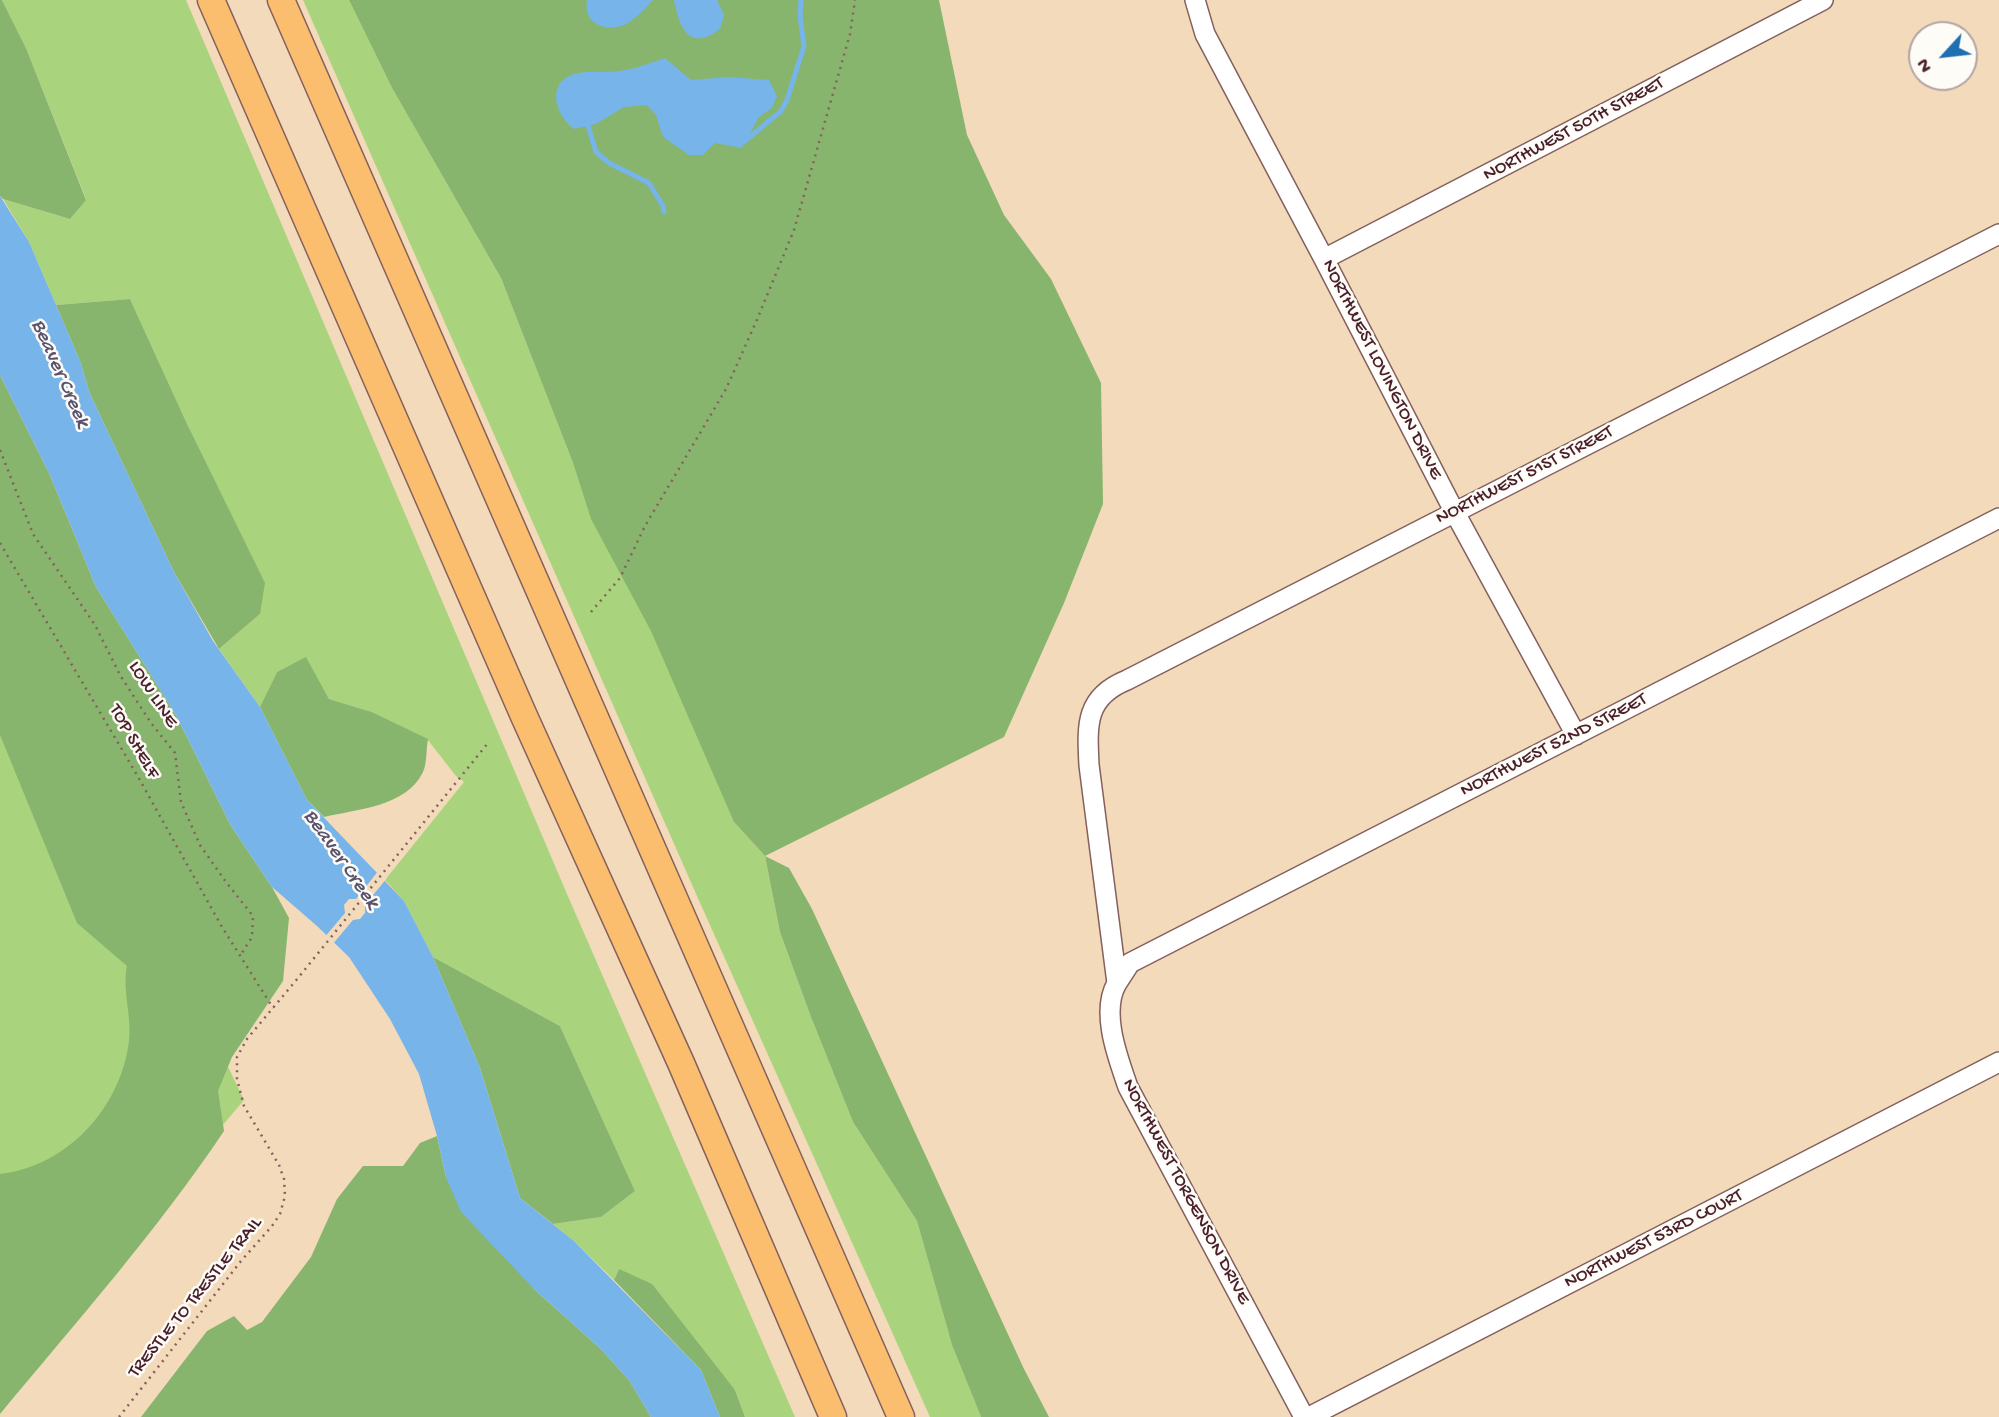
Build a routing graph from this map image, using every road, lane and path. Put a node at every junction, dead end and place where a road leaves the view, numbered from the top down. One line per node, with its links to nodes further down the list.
1 (211, 0): 21 (highway)
2 (281, 0): 22 (highway)
3 (855, 0): 12 (path)
4 (1195, 0): 7 (street, NORTHWEST LOVINGTON DRIVE)
5 (1823, 0): 7 (street, NORTHWEST 50TH STREET)
6 (1999, 234): 9 (street, NORTHWEST 51ST STREET)
7 (1324, 258): 9 (street, NORTHWEST LOVINGTON DRIVE)
8 (0, 450): 16 (path, LOW LINE)
9 (1454, 511): 13 (street, NORTHWEST LOVINGTON DRIVE); 15 (street, NORTHWEST 51ST STREET)
10 (1999, 518): 13 (street, NORTHWEST 52ND STREET)
11 (0, 544): 16 (path, TOP SHELF)
12 (591, 612)
13 (1576, 736): 17 (street, NORTHWEST 52ND STREET)
14 (488, 743): 18 (path, TRESTLE TO TRESTLE TRAIL)
15 (1088, 747): 17 (street, NORTHWEST TORGENSON DRIVE)
16 (240, 956): 18 (path, TOP SHELF)
17 (1117, 983): 23 (street, NORTHWEST TORGENSON DRIVE)
18 (273, 1009): 20 (path, TRESTLE TO TRESTLE TRAIL)
19 (1999, 1062): 24 (street, NORTHWEST 53RD COURT)
20 (119, 1417)
21 (833, 1417)
22 (901, 1417)
23 (1304, 1417)
24 (1309, 1417)

